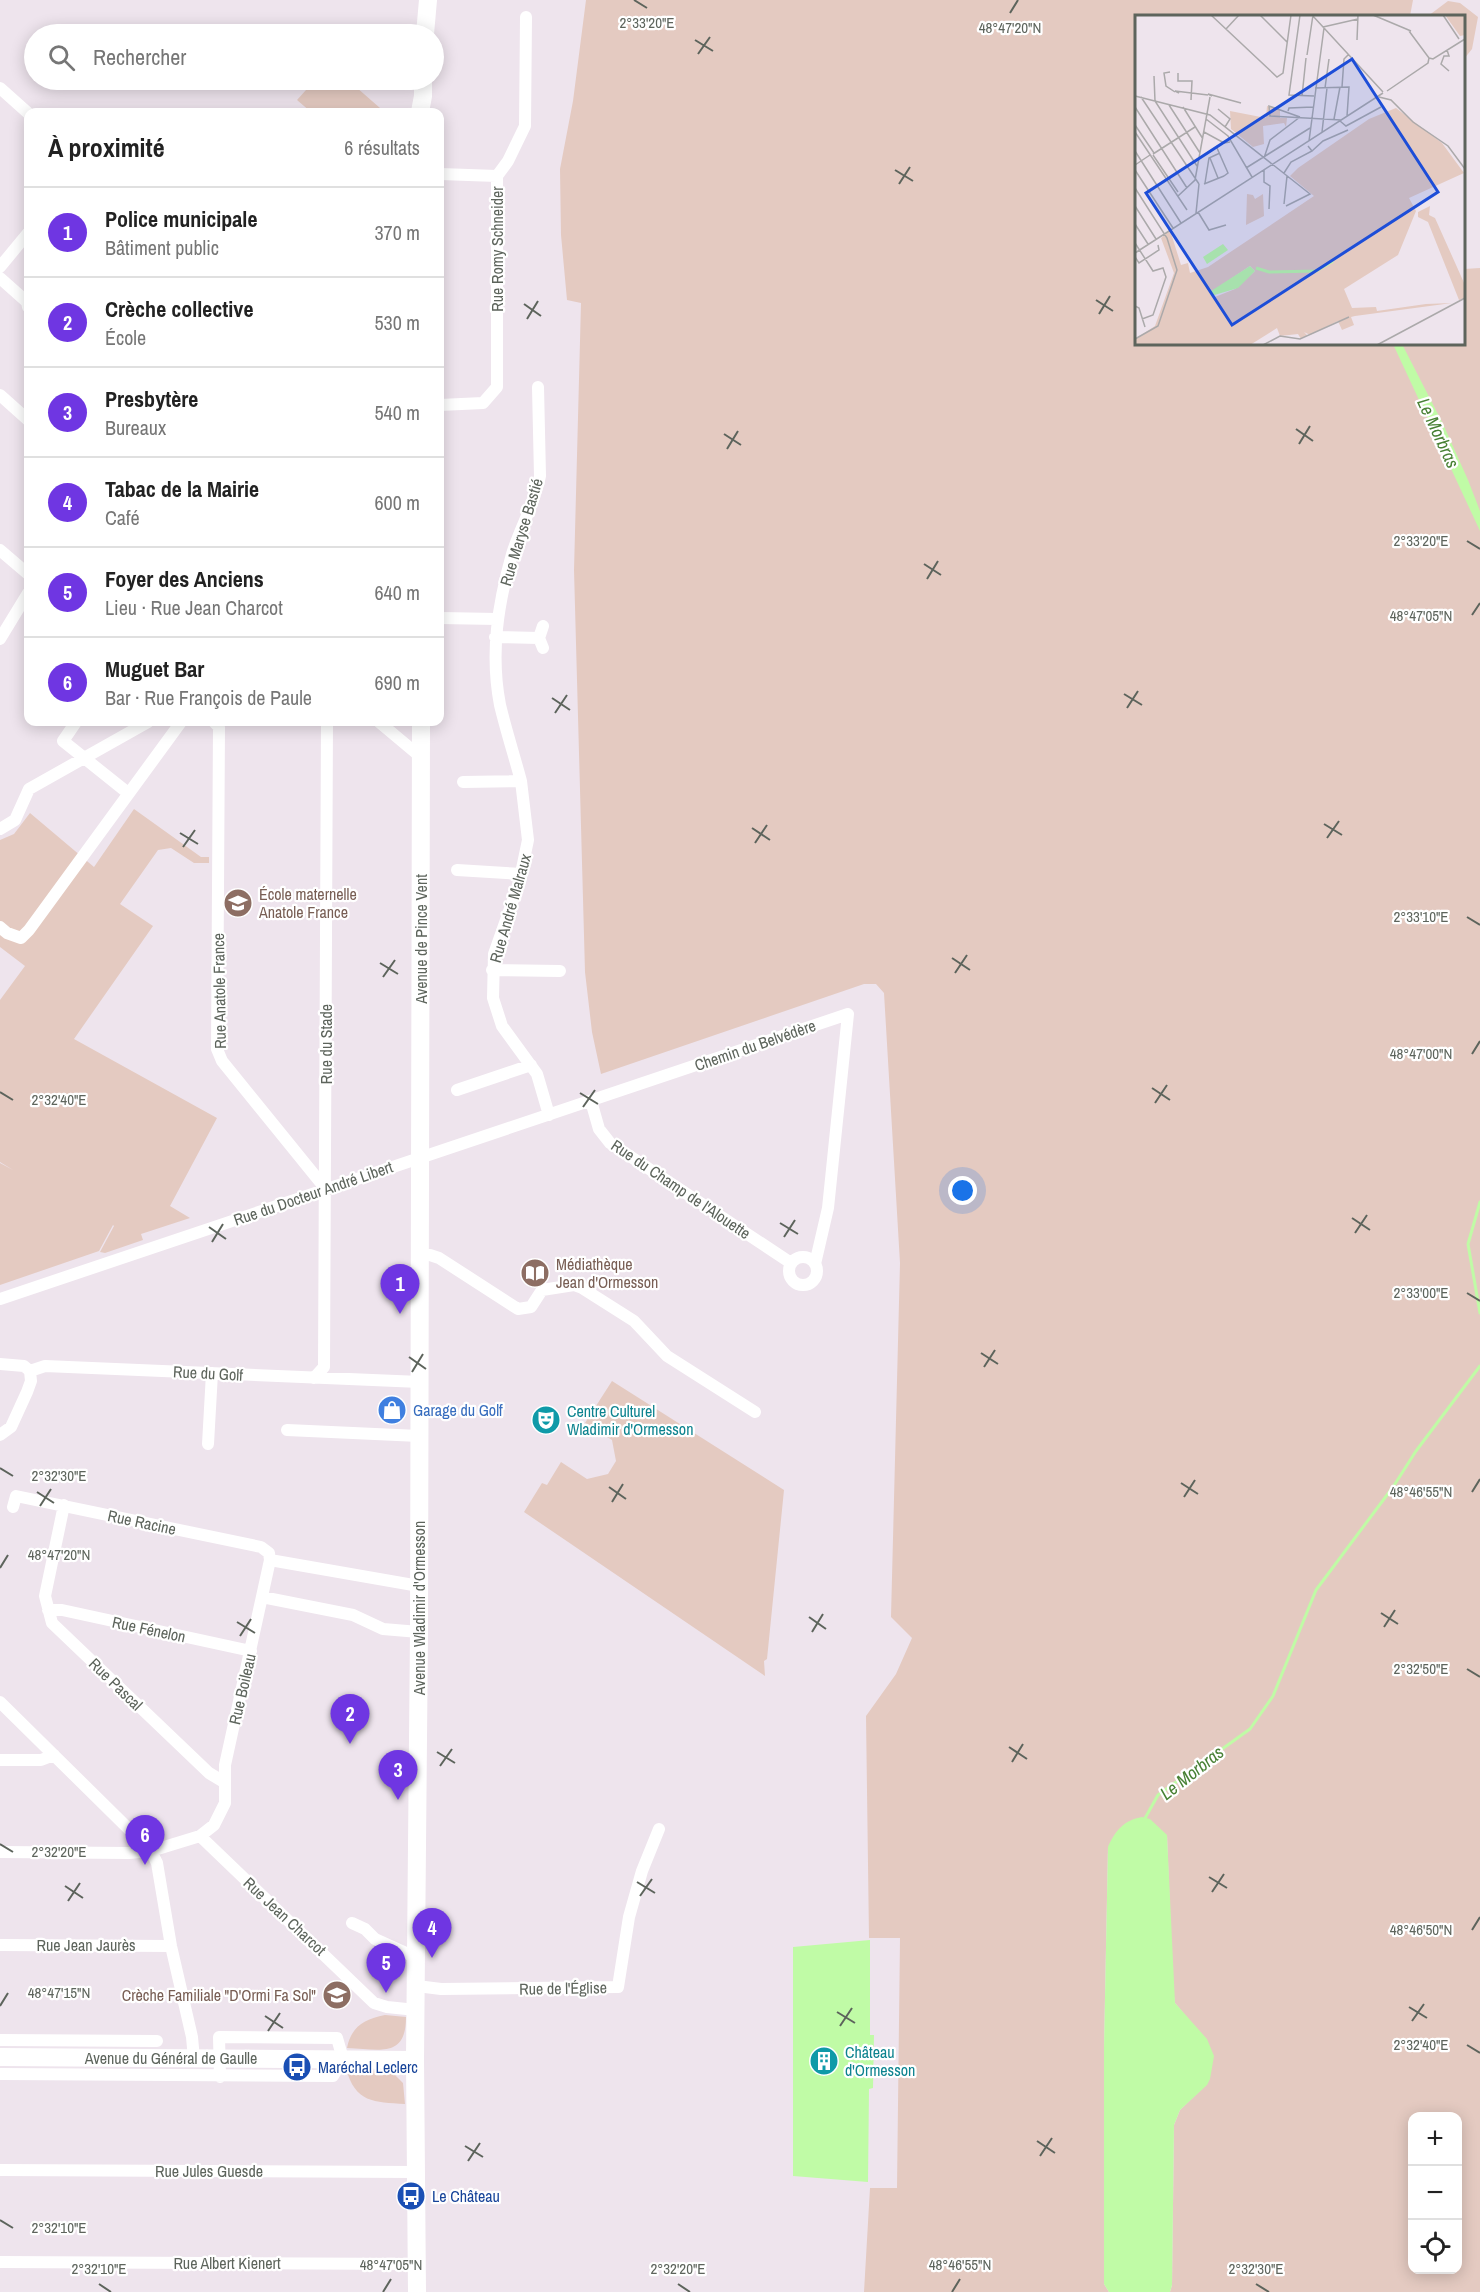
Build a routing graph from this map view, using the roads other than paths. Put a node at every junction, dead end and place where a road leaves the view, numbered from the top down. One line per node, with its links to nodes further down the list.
1 (428, 2): 3 (main road)
2 (526, 17): 7 (street, Rue Romy Schneider)
3 (426, 24)
4 (0, 88): 5 (street)
5 (24, 109)
6 (444, 174): 7 (street)
7 (496, 176): 14 (street, Rue Romy Schneider)
8 (24, 238): 9 (street)
9 (0, 267)
10 (0, 278): 11 (street)
11 (24, 299)
12 (538, 387): 20 (street, Rue Maryse Bastié)
13 (0, 395): 15 (street)
14 (444, 405)
15 (24, 416)
16 (0, 550): 17 (street)
17 (24, 571)
18 (24, 600): 23 (street)
19 (444, 618): 20 (street)
20 (497, 619): 21 (street, Rue Maryse Bastié)
21 (495, 637): 22 (street); 33 (street, Rue Maryse Bastié)
22 (541, 637)
23 (0, 639)
24 (73, 726): 32 (street)
25 (141, 726): 32 (street)
26 (178, 726): 35 (street)
27 (218, 726): 47 (street, Rue Anatole France)
28 (327, 726): 47 (street, Rue du Stade)
29 (384, 726): 31 (street)
30 (421, 726): 31 (main road, Avenue de Pince Vent)
31 (421, 753): 46 (main road, Avenue de Pince Vent)
32 (84, 758): 35 (street); 36 (street)
33 (521, 781): 34 (street); 38 (street, Rue André Malraux)
34 (463, 782)
35 (128, 794): 39 (street)
36 (0, 829)
37 (458, 870): 38 (street)
38 (522, 874): 40 (street, Rue André Malraux)
39 (0, 927)
40 (492, 970): 41 (street); 42 (street, Rue André Malraux)
41 (560, 971)
42 (531, 1065): 43 (street); 45 (street, Rue André Malraux)
43 (457, 1090)
44 (591, 1101): 45 (street, Chemin du Belvédère); 49 (street, Rue du Champ de l'Alouette); 50 (street, Chemin du Belvédère)
45 (549, 1115): 46 (street, Chemin du Belvédère)
46 (421, 1156): 47 (street, Rue du Docteur André Libert); 48 (main road, Avenue Wladimir d'Ormesson)
47 (325, 1188): 51 (street, Rue du Docteur André Libert); 53 (street, Rue du Stade)
48 (420, 1255): 58 (main road, Avenue Wladimir d'Ormesson); 59 (street)
49 (791, 1263): 50 (street); 50 (street)
50 (815, 1264)
51 (0, 1299)
52 (0, 1364): 54 (street, Rue du Golf)
53 (324, 1366): 56 (street); 57 (street)
54 (30, 1371): 55 (street, Rue du Golf); 61 (street)
55 (212, 1373): 56 (street, Rue du Golf); 63 (street)
56 (314, 1378): 57 (street, Rue du Golf)
57 (335, 1378): 58 (street, Rue du Golf)
58 (420, 1382): 62 (main road, Avenue Wladimir d'Ormesson)
59 (755, 1412)
60 (287, 1430): 62 (street)
61 (0, 1435)
62 (419, 1436): 67 (main road, Avenue Wladimir d'Ormesson)
63 (208, 1444)
64 (64, 1505): 65 (street, Rue Racine); 66 (street, Rue Racine); 69 (street)
65 (13, 1507)
66 (270, 1560): 67 (street, Rue Racine); 68 (street)
67 (419, 1586): 70 (main road, Avenue Wladimir d'Ormesson)
68 (262, 1597): 70 (street); 71 (street, Rue Boileau)
69 (48, 1610): 71 (street, Rue Fénelon); 75 (street, Rue Pascal)
70 (419, 1632): 83 (main road, Avenue Wladimir d'Ormesson)
71 (251, 1651): 75 (street, Rue Boileau)
72 (0, 1702): 73 (street)
73 (54, 1755): 74 (street); 78 (street)
74 (0, 1760)
75 (224, 1782): 77 (street)
76 (659, 1829): 84 (street, Rue de l'Église)
77 (200, 1836): 78 (street); 85 (street, Rue Jean Charcot)
78 (151, 1851): 79 (street); 82 (street)
79 (0, 1852)
80 (352, 1923): 83 (street)
81 (0, 1945): 82 (street, Rue Jean Jaurès)
82 (171, 1946): 90 (street)
83 (417, 1958): 84 (main road, Avenue Wladimir d'Ormesson)
84 (417, 1986): 85 (main road, Avenue Wladimir d'Ormesson)
85 (416, 2010): 91 (main road, Avenue Wladimir d'Ormesson)
86 (0, 2040): 89 (street)
87 (157, 2041): 89 (street)
88 (0, 2057): 89 (main road, Avenue du Général de Gaulle)
89 (117, 2058): 90 (main road, Avenue du Général de Gaulle); 92 (street); 93 (street)
90 (194, 2059): 92 (main road, Avenue du Général de Gaulle)
91 (415, 2060): 92 (main road, Avenue du Général de Gaulle); 95 (main road, Avenue Wladimir d'Ormesson)
92 (219, 2068)
93 (0, 2074)
94 (0, 2170): 95 (street, Rue Jules Guesde)
95 (417, 2172): 97 (main road, Avenue Wladimir d'Ormesson)
96 (0, 2262): 97 (street, Rue Albert Kienert)
97 (417, 2264): 98 (main road, Avenue Wladimir d'Ormesson)
98 (417, 2292)

